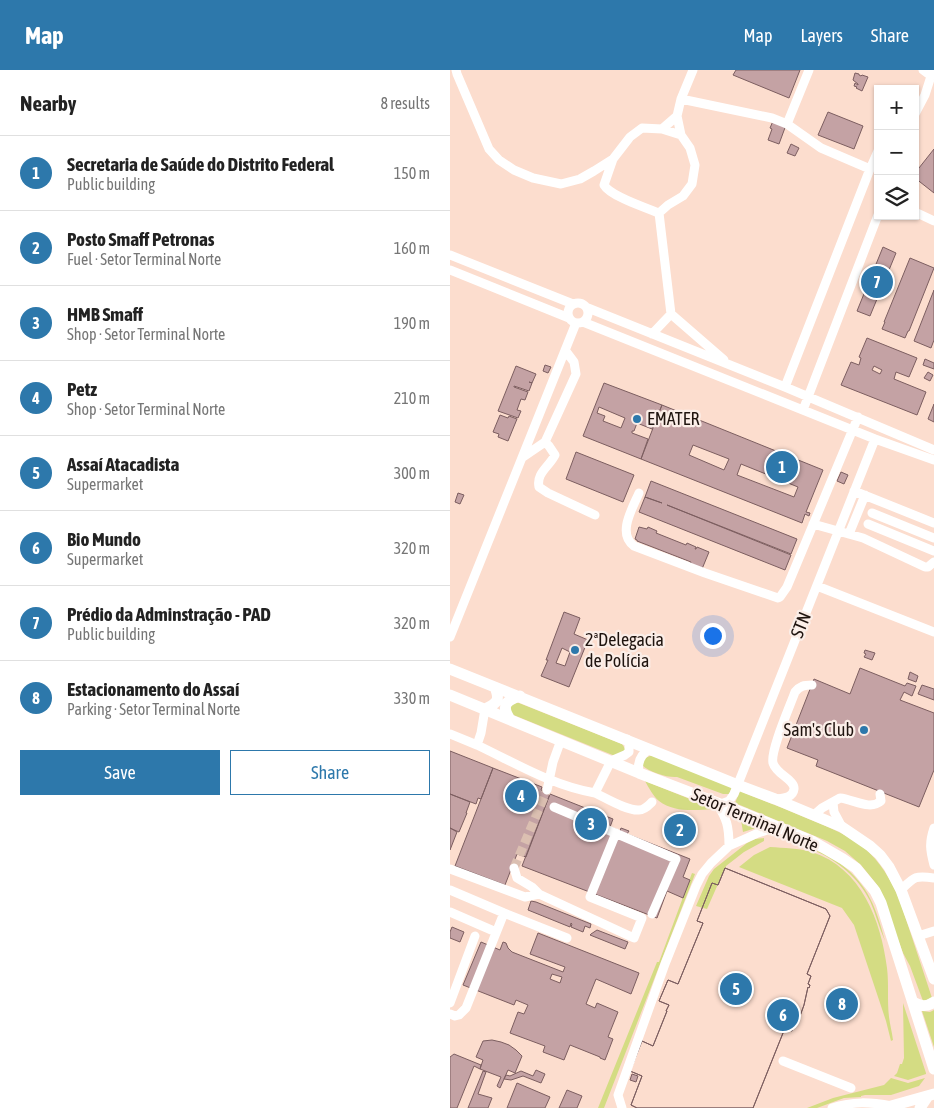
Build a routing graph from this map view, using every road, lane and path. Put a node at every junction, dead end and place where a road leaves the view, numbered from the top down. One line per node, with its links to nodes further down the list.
1 (456, 70): 12 (street)
2 (693, 70): 6 (street)
3 (809, 70): 9 (street)
4 (923, 70): 5 (street)
5 (933, 73): 7 (street)
6 (681, 99): 8 (street); 9 (street)
7 (919, 106)
8 (677, 116): 10 (street); 11 (street)
9 (787, 124): 14 (street)
10 (662, 129): 11 (street); 12 (street)
11 (681, 135): 15 (street)
12 (612, 159): 15 (street)
13 (874, 160): 14 (street)
14 (870, 169): 28 (street)
15 (659, 213): 23 (street)
16 (919, 214): 18 (street)
17 (876, 220): 29 (street)
18 (934, 221)
19 (450, 255): 21 (street)
20 (450, 270): 24 (street)
21 (573, 304): 22 (street); 24 (street)
22 (588, 308): 24 (street); 25 (street)
23 (671, 314): 25 (street); 27 (street)
24 (576, 321): 26 (street); 30 (street)
25 (652, 334): 27 (street)
26 (565, 350): 34 (street); 36 (street)
27 (729, 364): 28 (street)
28 (785, 387): 29 (street)
29 (809, 397): 30 (street); 31 (street)
30 (803, 410): 32 (street)
31 (858, 417): 32 (street); 35 (street)
32 (852, 430): 33 (street); 45 (street)
33 (875, 439): 37 (street); 38 (street, STN)
34 (545, 442): 36 (street); 43 (street)
35 (934, 450)
36 (523, 457): 55 (street)
37 (934, 460)
38 (854, 491): 40 (street); 47 (street, STN)
39 (639, 493): 45 (street)
40 (865, 496): 41 (street); 48 (street)
41 (877, 500): 42 (street); 44 (street)
42 (872, 513): 46 (street); 50 (street)
43 (596, 515)
44 (934, 523)
45 (813, 524): 47 (street)
46 (868, 524): 49 (street); 51 (street)
47 (839, 531): 48 (street); 53 (street, STN)
48 (850, 534): 49 (street)
49 (863, 538): 52 (street)
50 (934, 538)
51 (934, 551)
52 (934, 562)
53 (817, 586): 54 (street); 71 (street, STN)
54 (933, 632)
55 (450, 637)
56 (450, 669): 58 (main road, Setor Terminal Norte)
57 (812, 685): 75 (street)
58 (494, 686): 60 (main road, Setor Terminal Norte); 61 (main road)
59 (450, 695): 61 (main road, Setor Terminal Norte)
60 (520, 696): 62 (main road); 64 (main road, Setor Terminal Norte)
61 (485, 709): 62 (main road, Setor Terminal Norte); 66 (street)
62 (509, 718): 65 (main road, Setor Terminal Norte)
63 (450, 734): 66 (street)
64 (627, 739): 67 (main road, Setor Terminal Norte); 68 (street)
65 (561, 740): 68 (main road, Setor Terminal Norte); 70 (street)
66 (477, 745): 70 (street)
67 (650, 749): 69 (street); 71 (main road, Setor Terminal Norte)
68 (611, 761): 69 (main road, Setor Terminal Norte); 73 (street)
69 (639, 772): 77 (main road, Setor Terminal Norte)
70 (550, 780): 72 (street); 73 (street)
71 (738, 785): 75 (main road, Setor Terminal Norte); 77 (street, STN)
72 (547, 790)
73 (595, 793): 76 (street)
74 (880, 794): 78 (street)
75 (776, 799): 80 (main road, Setor Terminal Norte)
76 (652, 802)
77 (719, 803): 81 (main road, Setor Terminal Norte); 85 (street)
78 (833, 803): 80 (street); 82 (street)
79 (554, 807): 84 (street)
80 (814, 815): 82 (main road, Setor Terminal Norte)
81 (776, 827): 85 (street); 102 (main road, Setor Terminal Norte)
82 (842, 827): 91 (main road, Setor Terminal Norte)
83 (934, 828): 86 (street)
84 (616, 833): 92 (street); 95 (street)
85 (729, 846): 111 (street)
86 (934, 865)
87 (514, 868): 92 (street)
88 (450, 869): 92 (street)
89 (934, 878): 91 (street)
90 (450, 890): 94 (street)
91 (901, 890): 99 (main road, Setor Terminal Norte)
92 (539, 894)
93 (450, 912): 97 (street)
94 (504, 913): 97 (street); 100 (street)
95 (652, 914)
96 (934, 931): 99 (street)
97 (496, 932): 105 (street)
98 (476, 936): 104 (street)
99 (918, 936): 101 (main road, Setor Terminal Norte)
100 (567, 938)
101 (934, 979)
102 (914, 1002): 103 (main road); 107 (main road, Setor Terminal Norte)
103 (934, 1002)
104 (450, 1003)
105 (450, 1014)
106 (783, 1061): 108 (street)
107 (934, 1069)
108 (851, 1088)
109 (931, 1095): 110 (main road); 113 (main road)
110 (888, 1107): 112 (street)
111 (622, 1108)
112 (832, 1108)
113 (920, 1108)

